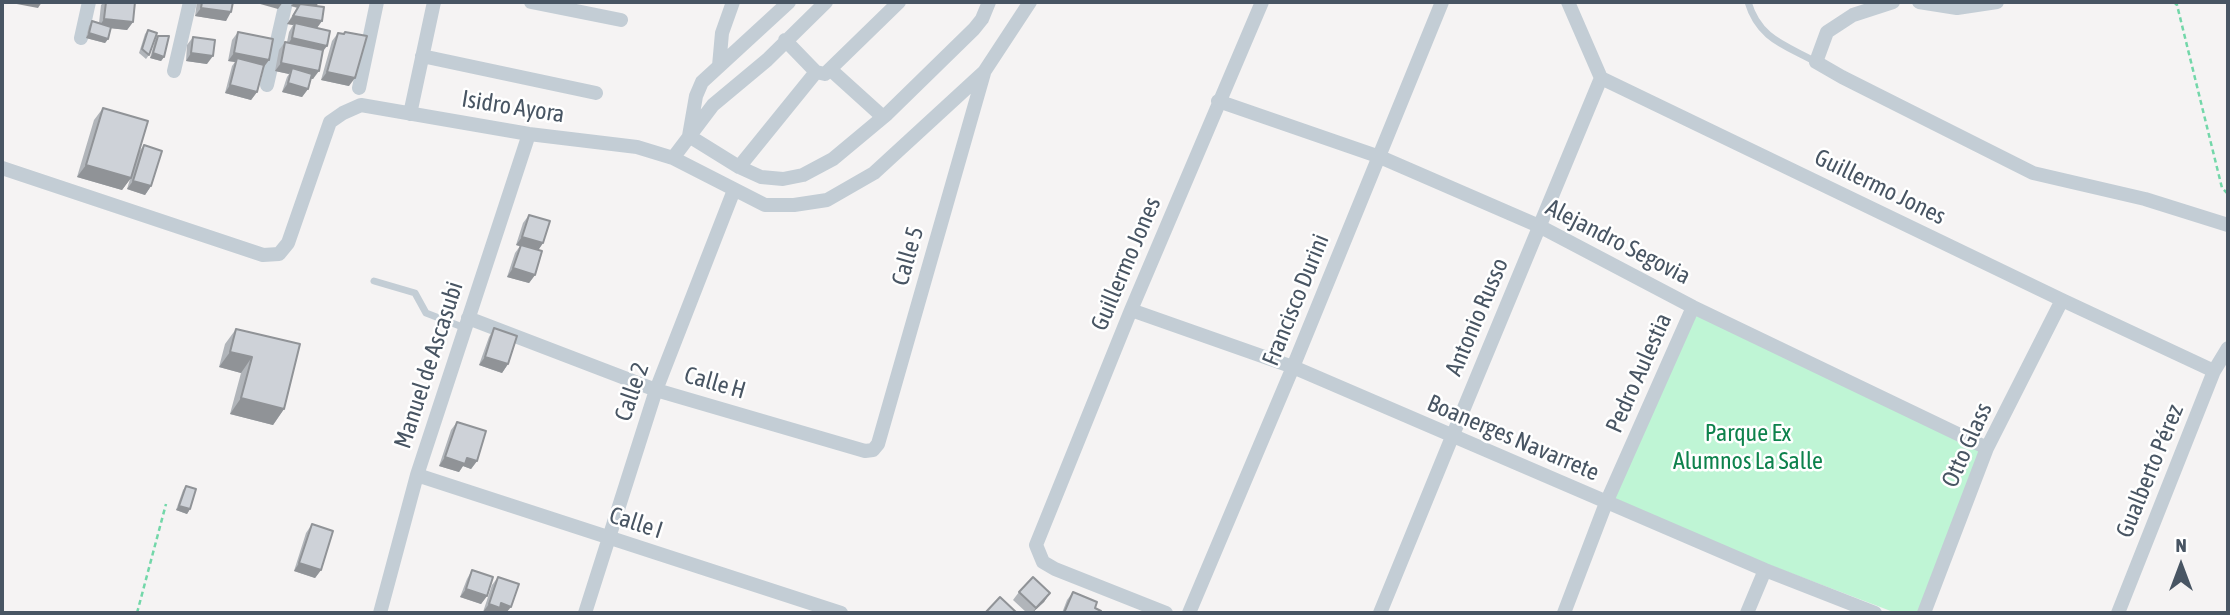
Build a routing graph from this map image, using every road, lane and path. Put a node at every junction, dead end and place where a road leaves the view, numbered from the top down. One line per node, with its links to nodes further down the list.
1 (89, 2): 22 (street)
2 (190, 2): 27 (street)
3 (286, 2): 31 (street)
4 (377, 2): 32 (street)
5 (434, 2): 24 (street)
6 (531, 2): 21 (street)
7 (733, 2): 26 (street)
8 (789, 2): 26 (street)
9 (826, 2): 23 (street)
10 (899, 2): 28 (street)
11 (989, 2): 36 (street)
12 (1030, 2): 29 (street, Isidro Ayora)
13 (1262, 2): 34 (street, Guillermo Jones)
14 (1442, 2): 39 (street, Francisco Durini)
15 (1568, 2): 30 (street)
16 (1748, 2): 25 (lane)
17 (1893, 2): 25 (street)
18 (1919, 2): 19 (street)
19 (1997, 2)
20 (2174, 2): 44 (path)
21 (621, 20)
22 (81, 38)
23 (785, 40): 28 (street); 38 (street)
24 (422, 56): 33 (street); 35 (street)
25 (1816, 62): 45 (street)
26 (719, 66): 38 (street)
27 (174, 71)
28 (823, 71): 36 (street); 41 (street)
29 (984, 72): 43 (street, Isidro Ayora); 58 (street, Calle 5)
30 (1601, 78): 46 (street, Antonio Russo); 48 (street, Guillermo Jones)
31 (267, 85)
32 (359, 88)
33 (596, 93)
34 (1218, 101): 39 (street, Alejandro Segovia); 50 (street, Guillermo Jones)
35 (410, 114): 37 (street, Isidro Ayora); 42 (street, Isidro Ayora)
36 (883, 117): 41 (street)
37 (529, 134): 40 (street, Isidro Ayora); 51 (street, Manuel de Ascasubi)
38 (689, 136): 40 (street); 41 (street)
39 (1380, 157): 46 (street, Alejandro Segovia); 53 (street, Francisco Durini)
40 (673, 158): 43 (street, Isidro Ayora)
41 (739, 167)
42 (2, 168)
43 (734, 190): 55 (street, Calle 2)
44 (2228, 194)
45 (2228, 225)
46 (1539, 226): 49 (street, Alejandro Segovia); 56 (street, Antonio Russo)
47 (374, 281): 51 (lane)
48 (2062, 300): 54 (street, Guillermo Jones); 57 (street, Otto Glass)
49 (1693, 307): 57 (street, Alejandro Segovia); 60 (street, Pedro Aulestia)
50 (1130, 310): 53 (street, Boanerges Navarrete); 68 (street, Guillermo Jones)
51 (467, 323): 55 (street, Calle H); 59 (street, Manuel de Ascasubi)
52 (2228, 348): 54 (street, Gualberto Pérez)
53 (1293, 368): 56 (street, Boanerges Navarrete); 69 (street, Francisco Durini)
54 (2214, 371): 75 (street, Gualberto Pérez)
55 (656, 390): 58 (street, Calle H); 62 (street, Calle 2)
56 (1452, 437): 60 (street, Boanerges Navarrete); 70 (street, Antonio Russo)
57 (1987, 448): 74 (street, Otto Glass)
58 (873, 450)
59 (417, 475): 62 (street, Calle I); 65 (street, Manuel de Ascasubi)
60 (1606, 503): 63 (street, Boanerges Navarrete); 71 (street, Pedro Aulestia)
61 (166, 504): 64 (path)
62 (610, 538): 66 (street, Calle 2); 67 (street, Calle I)
63 (1765, 570): 72 (street); 73 (street, Boanerges Navarrete)
64 (137, 613)
65 (380, 613)
66 (585, 613)
67 (841, 613)
68 (1166, 613)
69 (1189, 613)
70 (1380, 613)
71 (1564, 613)
72 (1747, 613)
73 (1875, 613)
74 (1924, 613)
75 (2118, 613)

